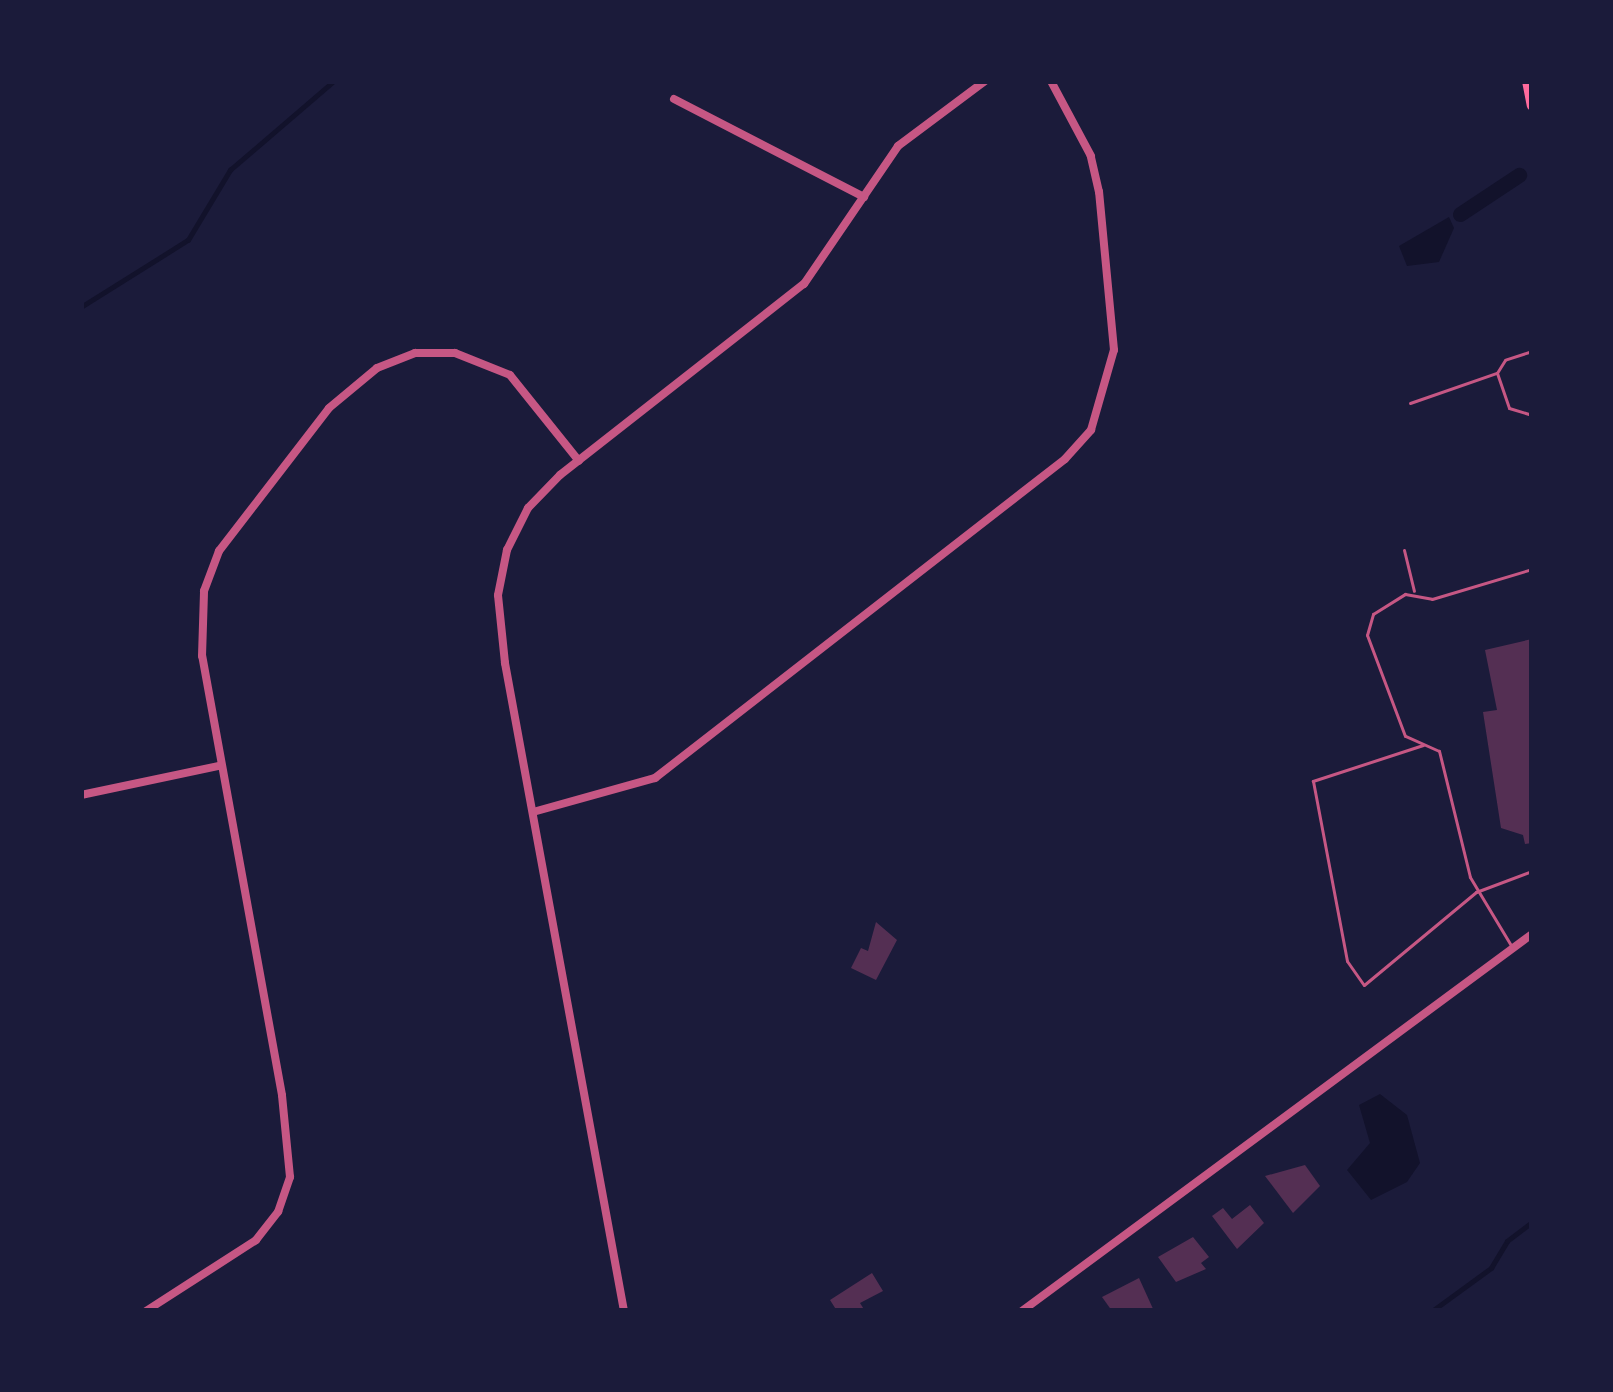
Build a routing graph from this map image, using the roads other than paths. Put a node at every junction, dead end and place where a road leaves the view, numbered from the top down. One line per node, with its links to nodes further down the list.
1 (985, 81): 6 (street)
2 (1051, 81): 18 (street)
3 (1526, 81): 5 (main road)
4 (674, 99): 6 (street)
5 (1532, 106)
6 (864, 197): 11 (street)
7 (1532, 351): 8 (lane)
8 (1497, 373): 9 (lane); 10 (lane)
9 (1410, 403)
10 (1532, 415)
11 (579, 460): 16 (street); 18 (street)
12 (1404, 550): 14 (lane)
13 (1532, 569): 14 (lane)
14 (1414, 592): 15 (lane)
15 (1425, 745): 20 (lane); 20 (lane)
16 (219, 766): 17 (street); 23 (street)
17 (81, 795)
18 (532, 812): 24 (street)
19 (1532, 871): 20 (lane)
20 (1476, 892): 22 (lane)
21 (1532, 934): 22 (street)
22 (1513, 949): 25 (street)
23 (146, 1311)
24 (624, 1311)
25 (1022, 1311)

